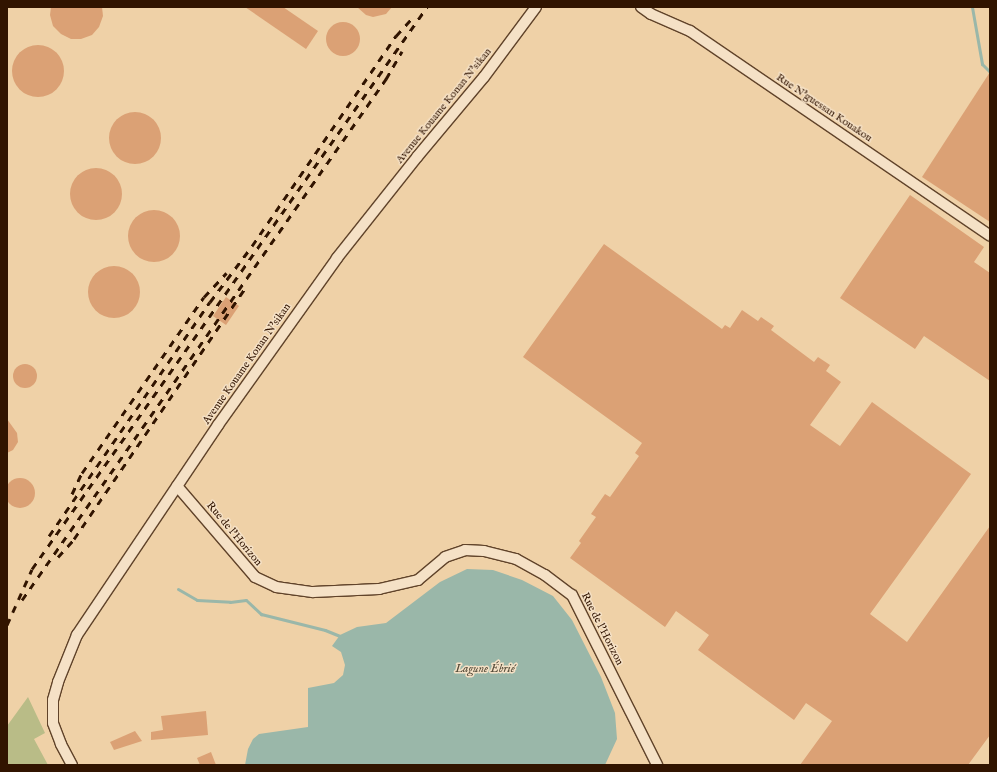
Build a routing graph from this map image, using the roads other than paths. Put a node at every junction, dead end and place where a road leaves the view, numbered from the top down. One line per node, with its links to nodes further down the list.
1 (536, 7): 4 (street, Avenue Kouame Konan N'sikan)
2 (641, 7): 3 (street, Rue N'guessan Kouakou)
3 (990, 236)
4 (177, 486): 5 (street, Avenue Kouame Konan N'sikan); 6 (street, Rue de l'Horizon)
5 (72, 765)
6 (657, 765)

